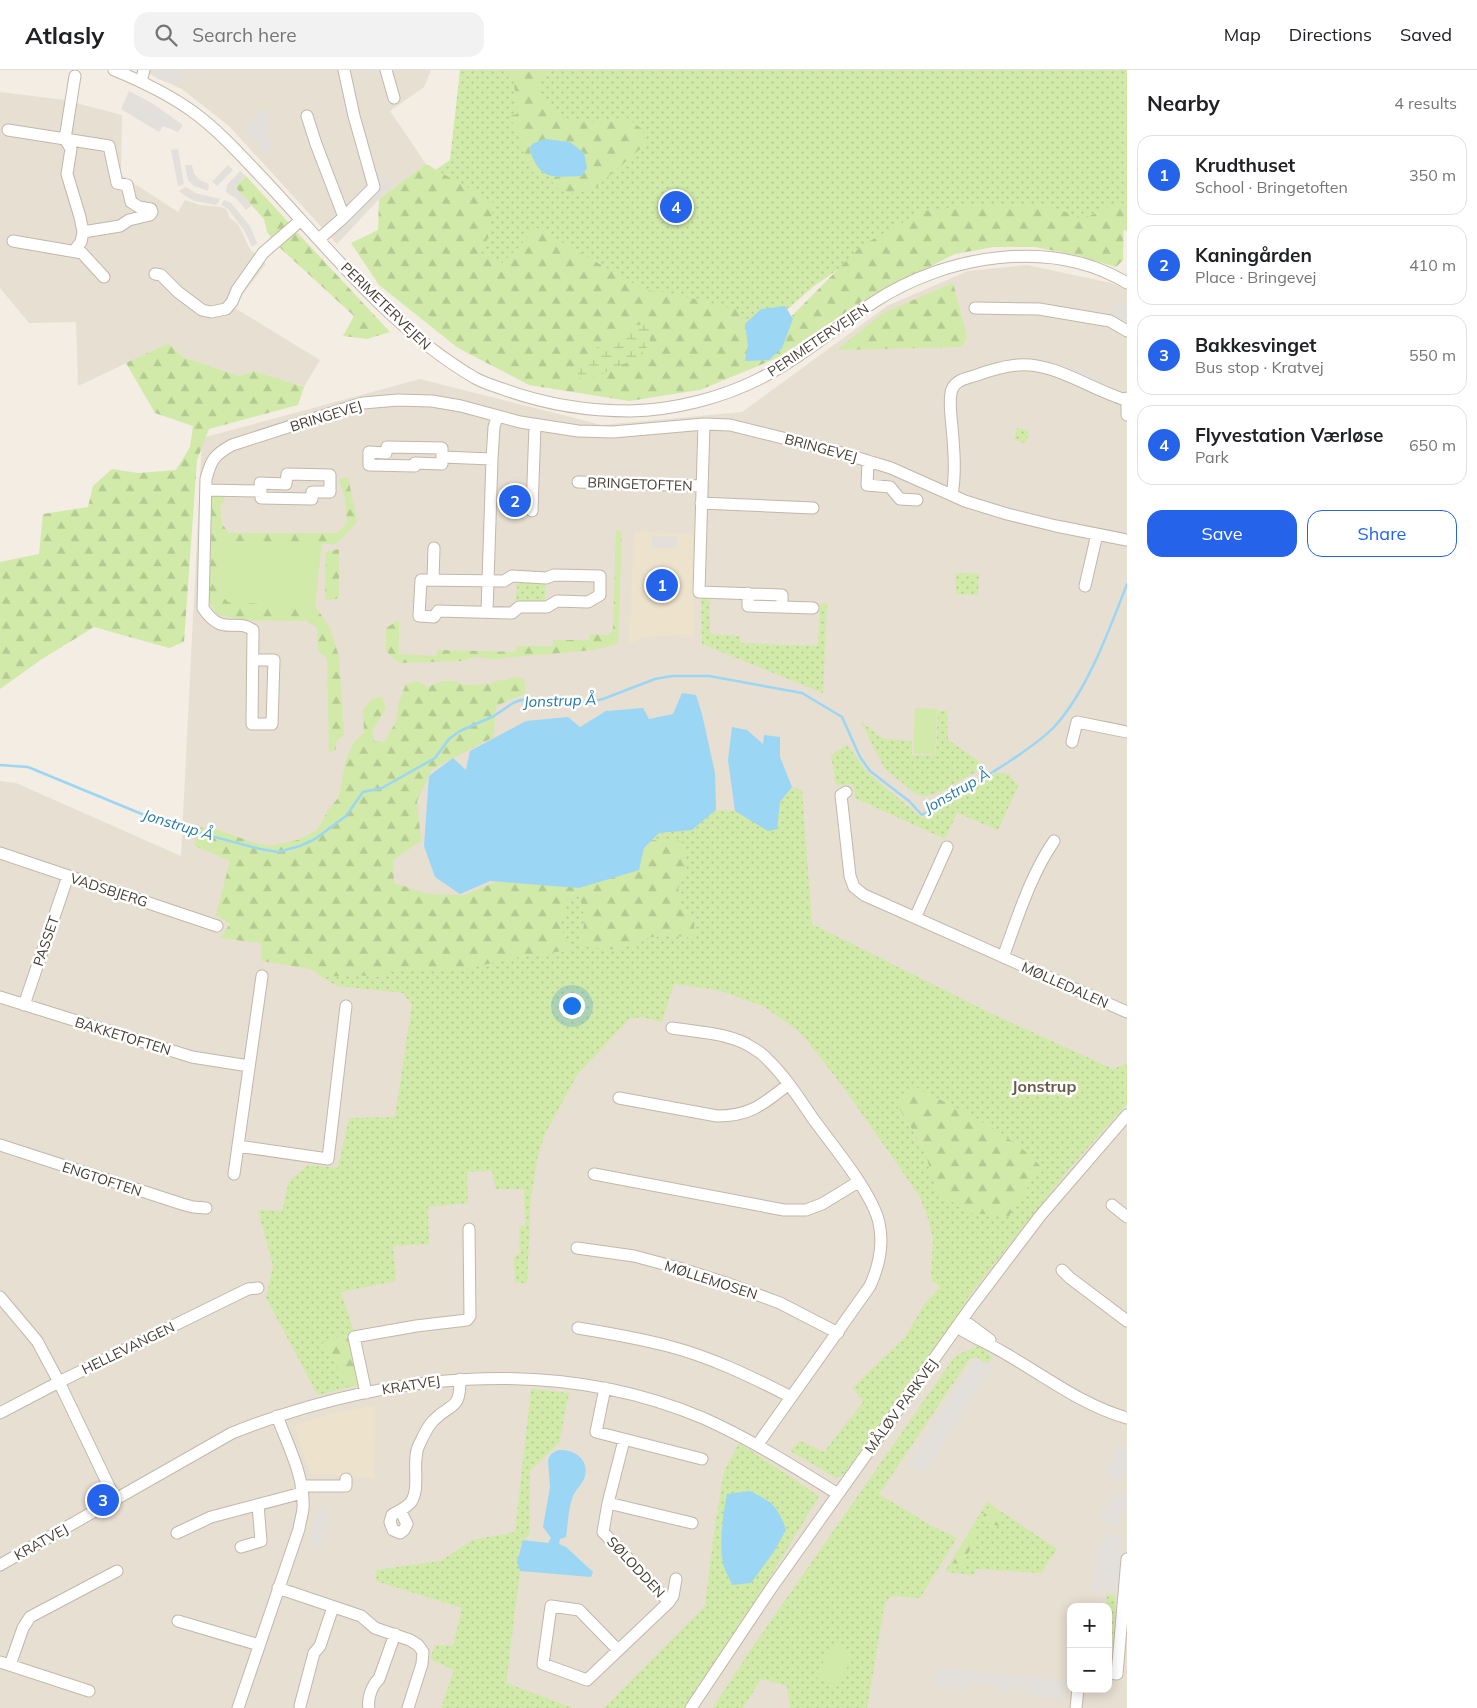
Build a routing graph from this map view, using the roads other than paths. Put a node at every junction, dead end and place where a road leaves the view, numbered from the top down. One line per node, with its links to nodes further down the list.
1 (114, 70): 6 (street, PERIMETERVEJEN)
2 (144, 70): 6 (street)
3 (344, 70): 11 (street)
4 (386, 70): 7 (street)
5 (75, 76): 10 (street)
6 (141, 82): 12 (street, PERIMETERVEJEN)
7 (394, 98)
8 (307, 116): 11 (street)
9 (8, 130): 10 (street)
10 (65, 139): 13 (street); 13 (street)
11 (344, 217): 14 (street)
12 (301, 220): 14 (street, PERIMETERVEJEN); 17 (street)
13 (83, 232): 16 (street)
14 (319, 240): 19 (street, PERIMETERVEJEN)
15 (13, 241): 16 (street)
16 (74, 251): 18 (street)
17 (155, 274)
18 (104, 278)
19 (1127, 283)
20 (975, 308): 21 (street)
21 (1127, 331)
22 (1127, 399): 23 (street); 34 (street)
23 (1127, 415)
24 (497, 417): 26 (street, BRINGEVEJ); 28 (street); 32 (street, BRINGEVEJ)
25 (704, 424): 26 (street, BRINGEVEJ); 29 (street, BRINGEVEJ); 31 (street, BRINGETOFTEN)
26 (535, 425): 38 (street)
27 (442, 457): 27 (street); 28 (street)
28 (492, 459): 43 (street)
29 (868, 461): 34 (street, BRINGEVEJ); 35 (street)
30 (578, 482): 31 (street, BRINGETOFTEN)
31 (702, 486): 36 (street, BRINGETOFTEN)
32 (206, 490): 33 (street); 47 (street)
33 (261, 491): 33 (street)
34 (952, 495): 39 (street, BRINGEVEJ)
35 (917, 500)
36 (701, 503): 37 (street, BRINGETOFTEN); 45 (street, BRINGETOFTEN)
37 (813, 508)
38 (532, 511)
39 (1097, 534): 40 (street, BRINGEVEJ); 44 (street)
40 (1127, 540)
41 (434, 548): 42 (street)
42 (433, 580): 43 (street); 46 (street)
43 (487, 581): 46 (street); 46 (street)
44 (1085, 586)
45 (813, 608)
46 (487, 612)
47 (254, 660): 47 (street)
48 (1127, 732): 49 (street)
49 (1072, 742)
50 (846, 792): 55 (street, MØLLEDALEN)
51 (1054, 841): 57 (street)
52 (947, 847): 55 (street)
53 (0, 853): 54 (street, VADSBJERG)
54 (68, 876): 56 (street, VADSBJERG); 60 (street, PASSET)
55 (915, 918): 57 (street, MØLLEDALEN)
56 (217, 926)
57 (1003, 957): 62 (street, MØLLEDALEN)
58 (262, 976): 64 (street)
59 (0, 997): 60 (street, BAKKETOFTEN)
60 (24, 1006): 64 (street, BAKKETOFTEN)
61 (346, 1006): 69 (street)
62 (1127, 1012)
63 (672, 1028): 65 (street)
64 (249, 1066): 69 (street)
65 (789, 1084): 66 (street); 72 (street)
66 (619, 1098)
67 (1127, 1115): 82 (street, MÅLØV PARKVEJ)
68 (0, 1145): 74 (street, ENGTOFTEN)
69 (238, 1146): 70 (street)
70 (234, 1174)
71 (594, 1174): 72 (street)
72 (858, 1182): 84 (street)
73 (1112, 1205): 75 (street)
74 (206, 1208)
75 (1127, 1217)
76 (469, 1229): 88 (street)
77 (577, 1248): 84 (street, MØLLEMOSEN)
78 (1062, 1270): 81 (street)
79 (258, 1288): 86 (street, HELLEVANGEN)
80 (0, 1297): 86 (street)
81 (1127, 1321)
82 (960, 1323): 92 (street); 98 (street, MÅLØV PARKVEJ)
83 (578, 1328): 89 (street)
84 (838, 1333): 89 (street)
85 (460, 1379): 87 (street, KRATVEJ); 88 (street, KRATVEJ); 102 (street)
86 (59, 1382): 90 (street, HELLEVANGEN); 99 (street)
87 (605, 1388): 93 (street); 94 (street, KRATVEJ)
88 (366, 1393): 91 (street, KRATVEJ)
89 (792, 1397): 94 (street)
90 (0, 1413)
91 (277, 1416): 97 (street); 99 (street, KRATVEJ)
92 (1127, 1418)
93 (624, 1440): 95 (street); 100 (street, SØLODDEN)
94 (758, 1444): 98 (street, KRATVEJ)
95 (702, 1459)
96 (346, 1479): 97 (street)
97 (302, 1490): 101 (street); 110 (street)
98 (838, 1494): 126 (street, MÅLØV PARKVEJ)
99 (116, 1500): 107 (street, KRATVEJ)
100 (608, 1503): 103 (street); 111 (street, SØLODDEN)
101 (258, 1505): 104 (street); 105 (street)
102 (401, 1512)
103 (692, 1523)
104 (177, 1533)
105 (241, 1547)
106 (1127, 1559): 117 (street)
107 (0, 1565)
108 (117, 1571): 118 (street)
109 (676, 1579): 111 (street, SØLODDEN)
110 (278, 1588): 112 (street); 115 (street)
111 (669, 1602): 116 (street, SØLODDEN)
112 (333, 1607): 114 (street); 122 (street)
113 (178, 1621): 115 (street)
114 (394, 1634): 124 (street); 125 (street)
115 (259, 1645): 123 (street)
116 (618, 1650): 116 (street, SØLODDEN)
117 (1113, 1660): 119 (street)
118 (5, 1664): 120 (street)
119 (1112, 1673)
120 (89, 1691)
121 (1078, 1693): 127 (street)
122 (300, 1706)
123 (238, 1708)
124 (369, 1708)
125 (408, 1708)
126 (691, 1708)
127 (1076, 1708)

